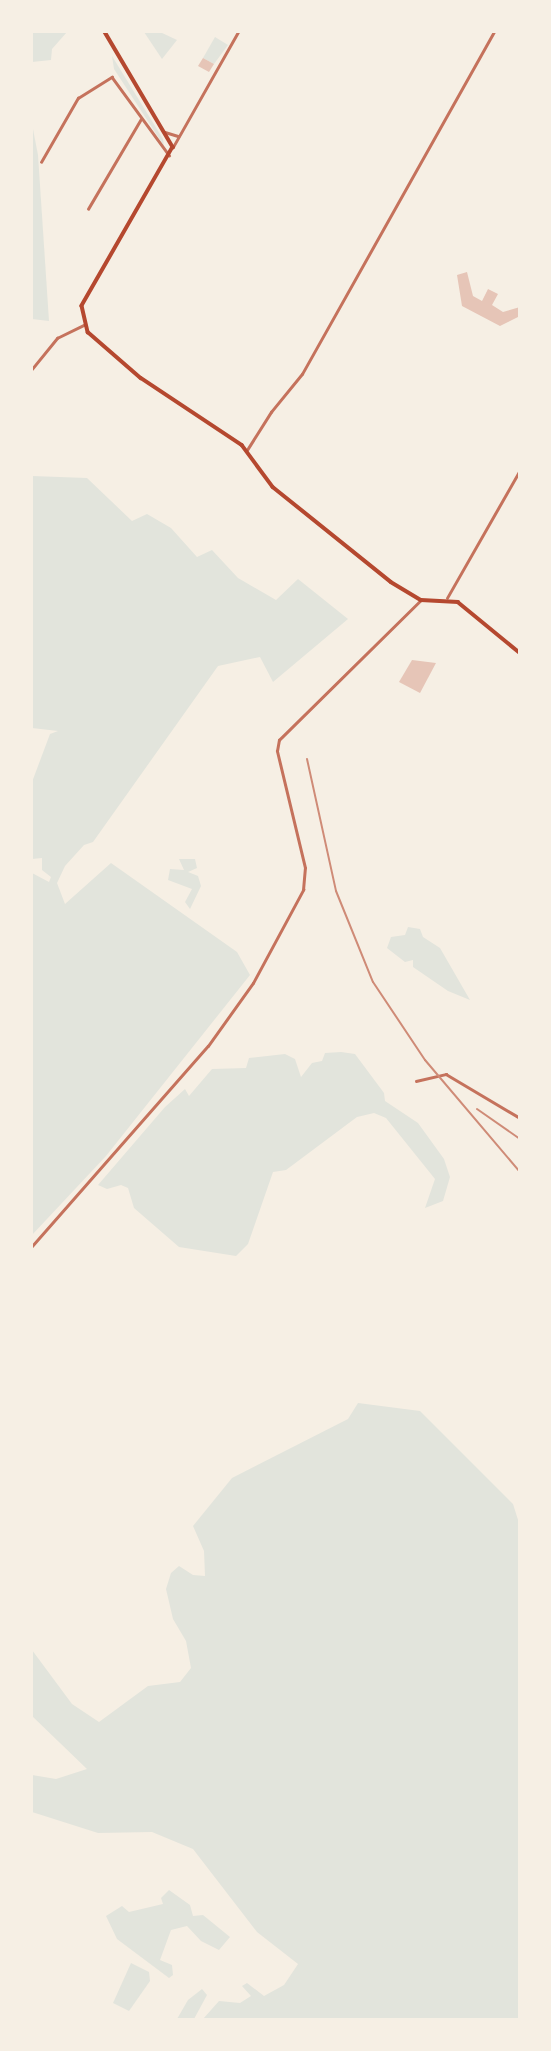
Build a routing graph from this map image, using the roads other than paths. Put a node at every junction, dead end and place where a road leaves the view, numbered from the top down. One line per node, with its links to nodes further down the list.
1 (105, 32): 5 (main road)
2 (238, 32): 6 (street)
3 (494, 32): 13 (street)
4 (141, 119): 8 (street); 9 (street); 10 (street)
5 (165, 132): 6 (street); 7 (main road)
6 (181, 134): 7 (street)
7 (173, 147): 8 (main road)
8 (169, 155): 11 (main road)
9 (41, 162)
10 (88, 209)
11 (84, 325): 12 (street); 13 (main road)
12 (32, 369)
13 (247, 450): 16 (main road)
14 (520, 470): 15 (street)
15 (447, 598): 16 (main road); 17 (main road)
16 (421, 600): 20 (street)
17 (520, 653)
18 (416, 1081): 19 (street)
19 (520, 1118)
20 (32, 1246)

